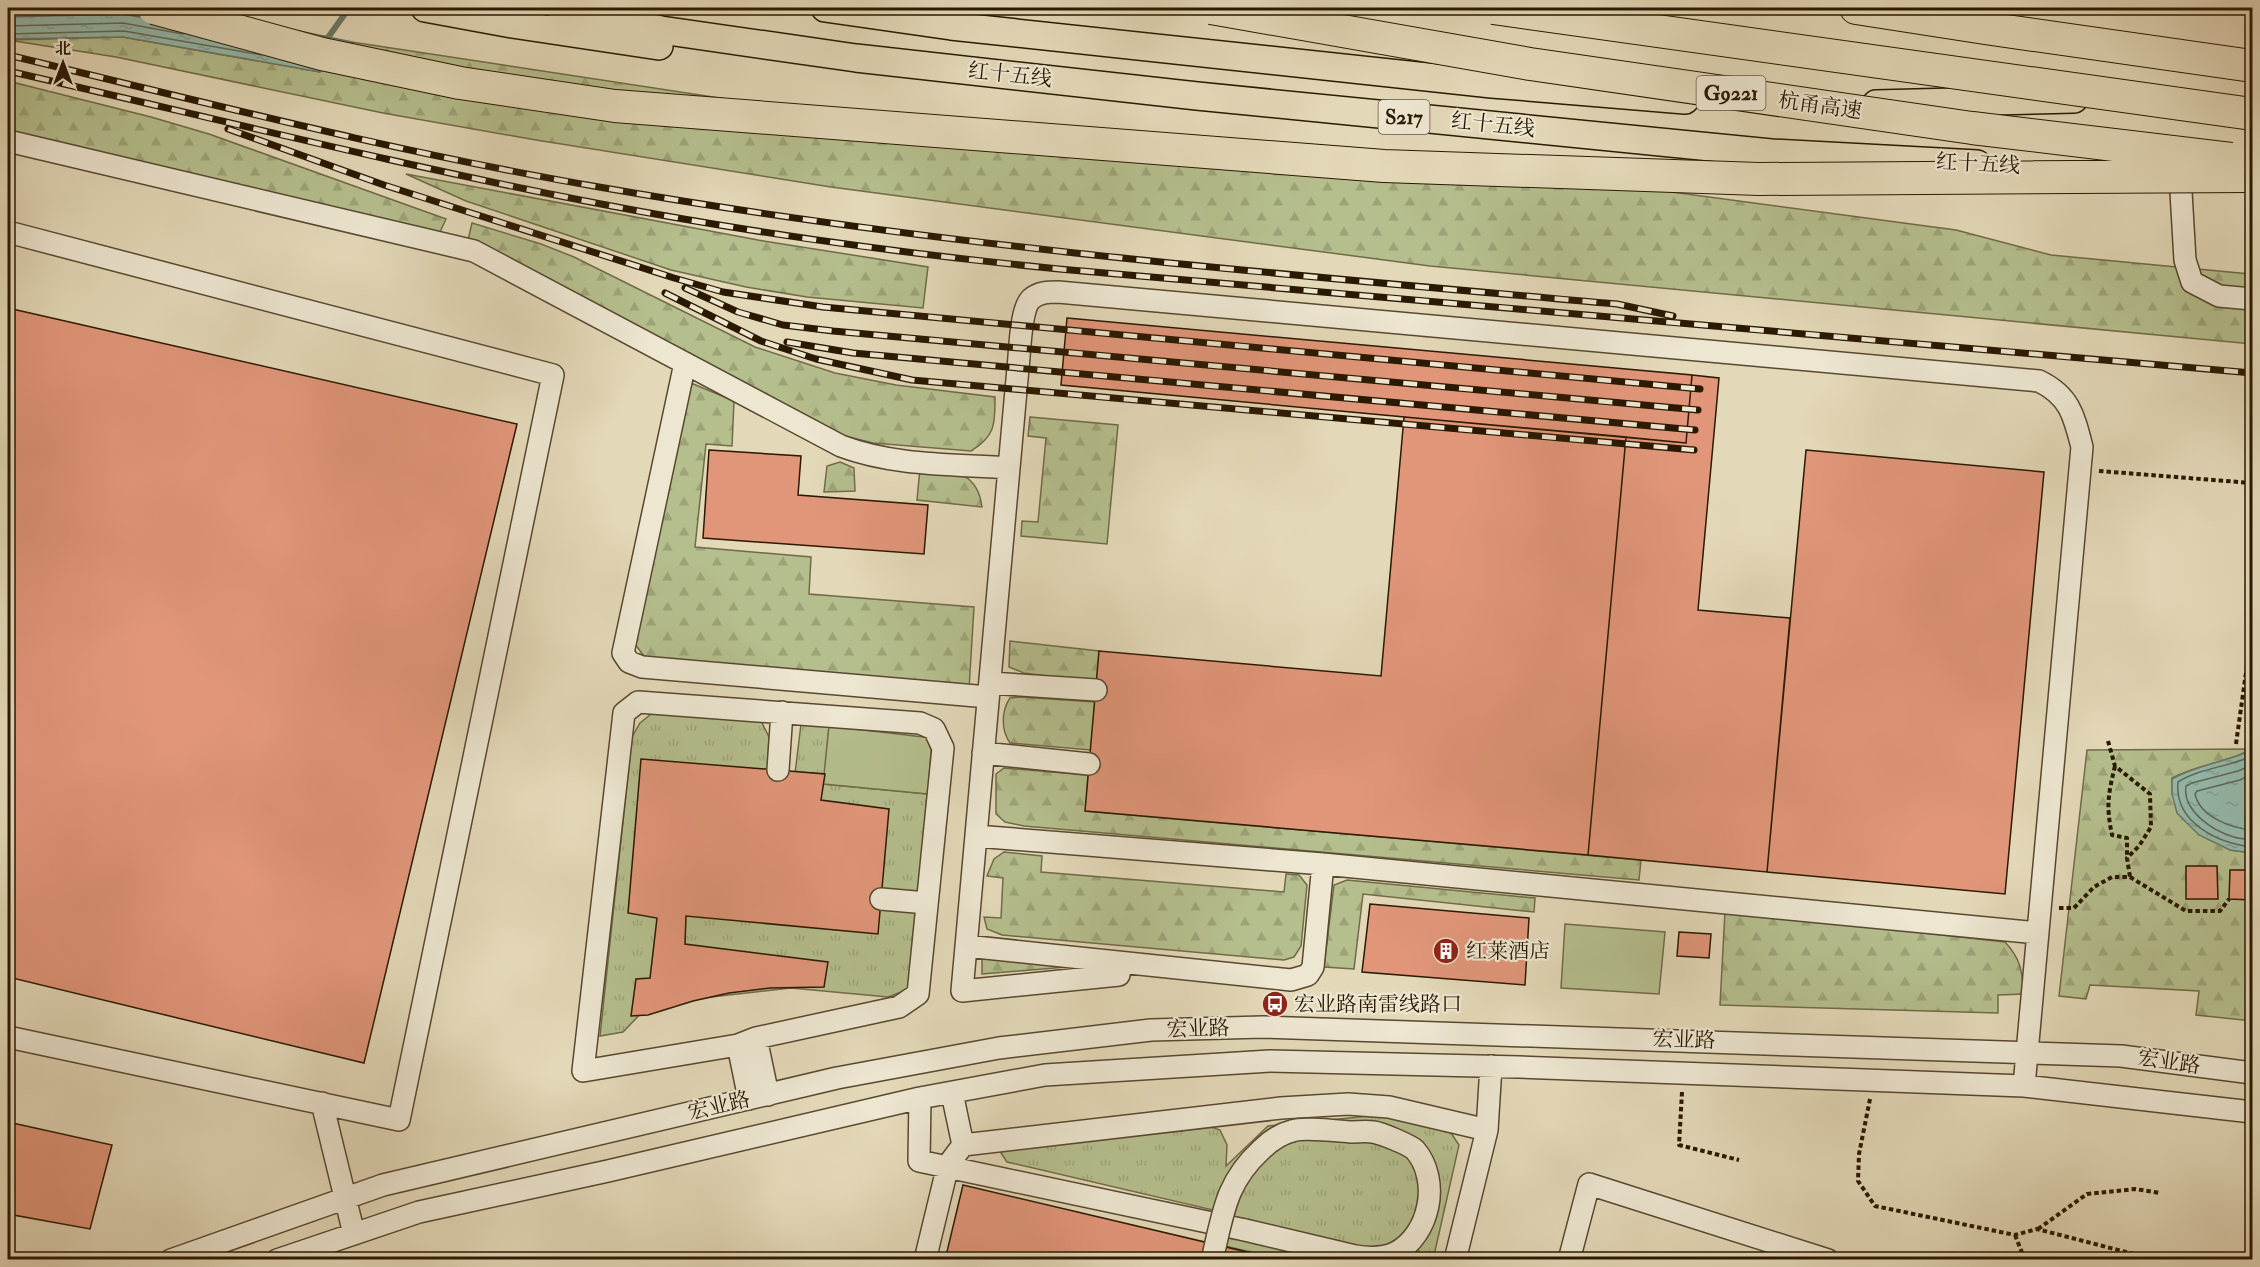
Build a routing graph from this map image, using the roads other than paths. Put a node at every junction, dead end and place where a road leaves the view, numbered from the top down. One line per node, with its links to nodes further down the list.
1 (153, 8): 15 (highway, bridge)
2 (560, 8): 8 (main road, 红十五线 / S217)
3 (825, 8): 10 (main road, 红十五线 / S217)
4 (1211, 8): 13 (highway, 杭甬高速 / G9221, bridge)
5 (1493, 8): 11 (highway, G9221, bridge)
6 (1856, 8): 9 (highway)
7 (433, 9): 8 (main road)
8 (849, 57): 14 (main road, 红十五线 / S217)
9 (2253, 66)
10 (2253, 99)
11 (2253, 114)
12 (8, 141): 19 (street)
13 (2253, 162)
14 (2180, 175): 16 (main road, 红十五线 / S217); 18 (street)
15 (2253, 176)
16 (2253, 181)
17 (8, 232): 43 (street)
18 (2253, 299)
19 (685, 363): 20 (street); 21 (street)
20 (1009, 468): 21 (street); 31 (street)
21 (989, 690): 22 (street); 24 (street)
22 (1096, 690)
23 (783, 712): 26 (street); 30 (street); 35 (street)
24 (983, 753): 25 (street); 27 (street)
25 (1089, 764)
26 (778, 770)
27 (976, 836): 28 (street); 32 (street)
28 (1323, 864): 31 (street); 33 (street)
29 (881, 899): 30 (street)
30 (927, 903): 35 (street)
31 (2038, 933): 36 (street)
32 (966, 946): 33 (street); 33 (street)
33 (1120, 963)
34 (8, 1037): 43 (street)
35 (747, 1042): 41 (street)
36 (2027, 1052): 38 (street, 宏业路); 39 (street); 41 (street, 宏业路)
37 (1491, 1066): 39 (street, 宏业路); 40 (street, 宏业路); 45 (street)
38 (2253, 1074)
39 (2024, 1086): 44 (street, 宏业路)
40 (952, 1093): 42 (street, 宏业路); 46 (street)
41 (759, 1097): 48 (street, 宏业路)
42 (921, 1098): 47 (street); 49 (street, 宏业路)
43 (322, 1103): 48 (street)
44 (2253, 1112)
45 (1487, 1130): 46 (street); 54 (street)
46 (963, 1145): 47 (street)
47 (948, 1166): 52 (street); 53 (street, bridge)
48 (346, 1198): 49 (street); 51 (street, 宏业路)
49 (354, 1234): 50 (street, 宏业路)
50 (285, 1258)
51 (171, 1260)
52 (925, 1260)
53 (1212, 1260)
54 (1455, 1260)
55 (1569, 1260): 56 (street)
56 (1828, 1260)

